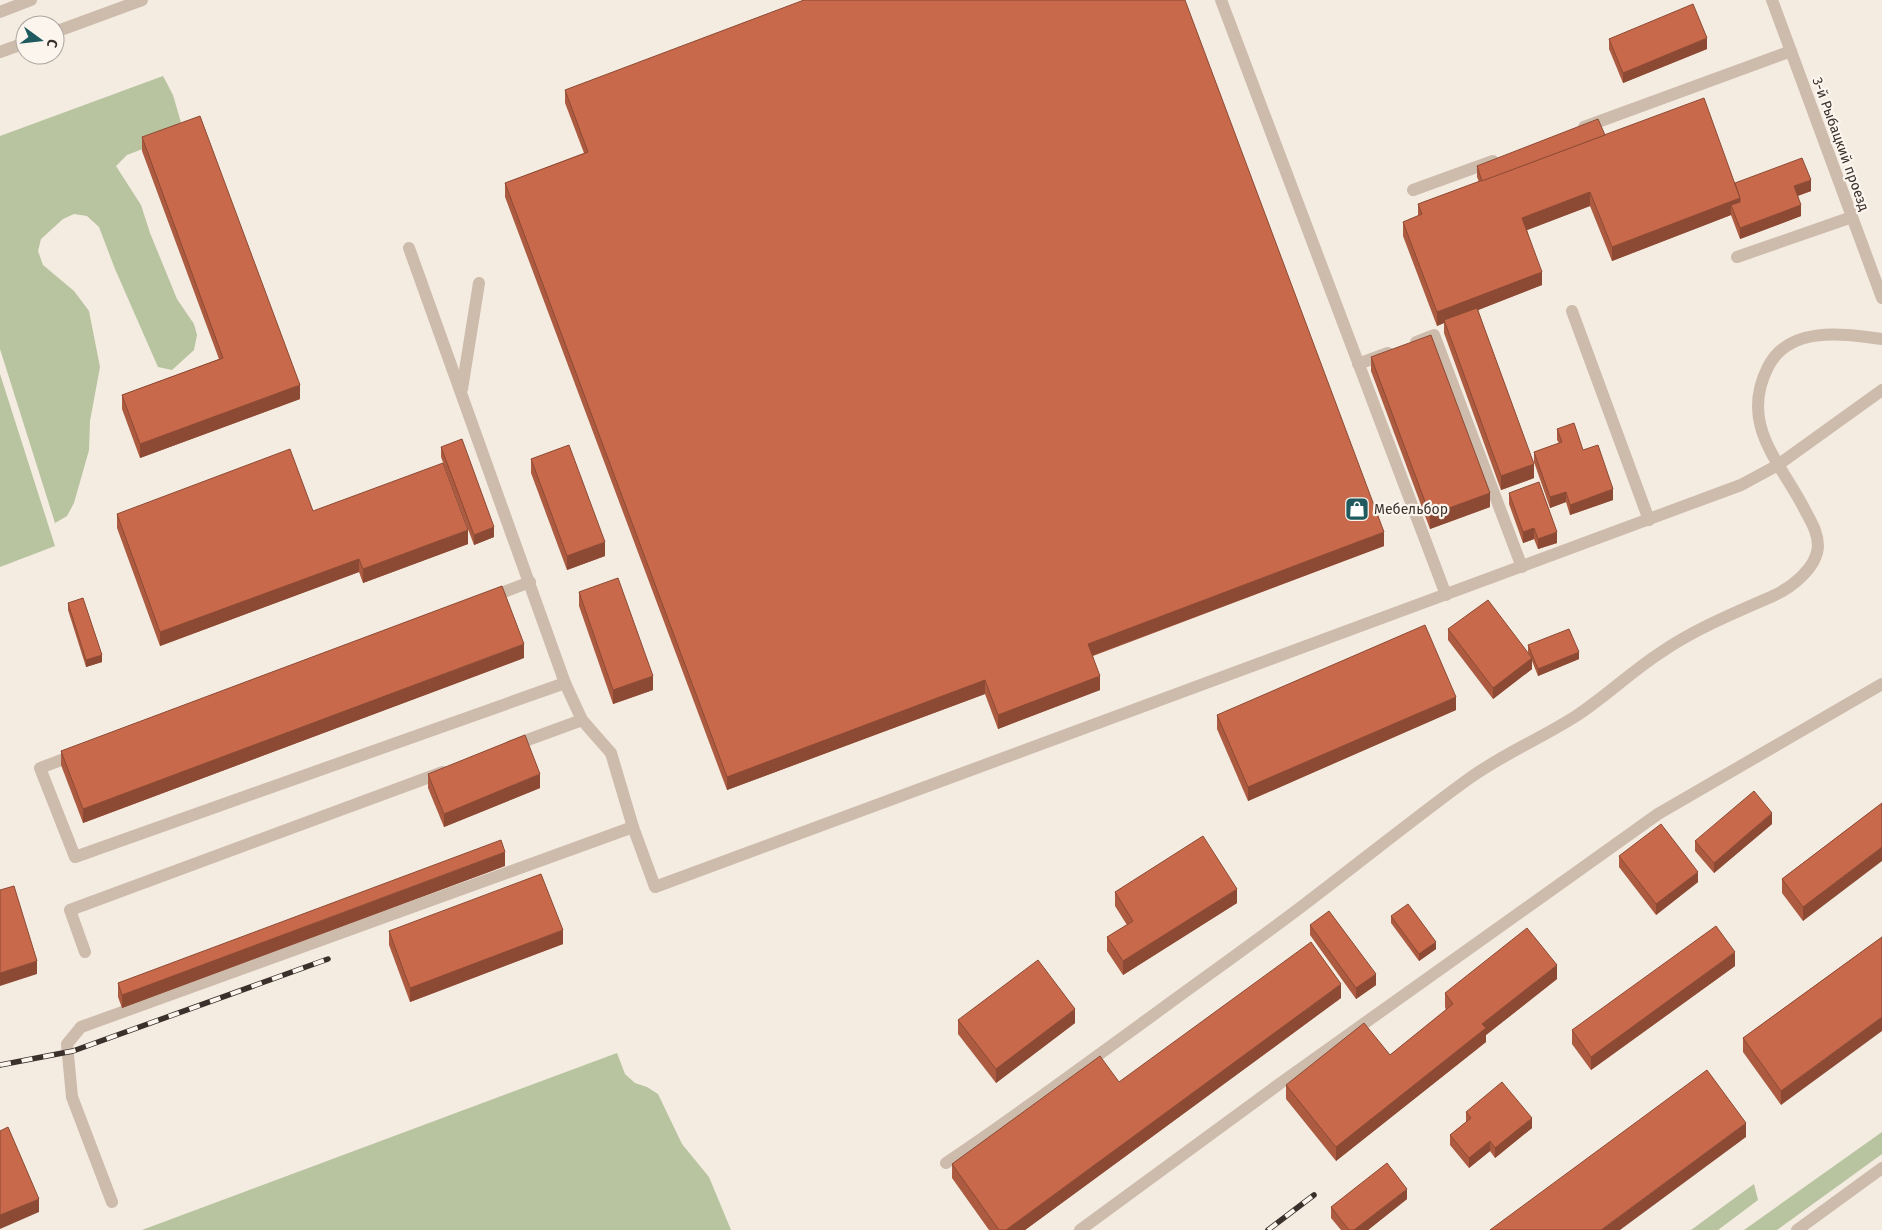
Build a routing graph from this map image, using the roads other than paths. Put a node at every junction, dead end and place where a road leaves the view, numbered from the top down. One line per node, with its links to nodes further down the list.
1 (31, 0): 5 (street)
2 (142, 0): 6 (street)
3 (1222, 0): 20 (street)
4 (1772, 0): 8 (street, 3-й Рыбацкий проезд)
5 (0, 12)
6 (65, 28)
7 (15, 47): 9 (street)
8 (1790, 51): 10 (street); 13 (street, 3-й Рыбацкий проезд)
9 (0, 52)
10 (1570, 133)
11 (1505, 156): 12 (street)
12 (1413, 190)
13 (1852, 217): 15 (street); 17 (street, 3-й Рыбацкий проезд)
14 (409, 248): 22 (street)
15 (1737, 258)
16 (479, 283): 22 (street)
17 (1882, 298)
18 (1572, 311): 24 (street)
19 (1882, 339): 23 (street)
20 (1358, 364): 25 (street); 27 (street)
21 (1882, 390): 23 (street)
22 (461, 392): 26 (street)
23 (1778, 465): 24 (street); 37 (street)
24 (1649, 520): 25 (street)
25 (1522, 567): 27 (street)
26 (530, 582): 28 (street); 29 (street)
27 (1446, 596): 35 (street)
28 (474, 603)
29 (566, 683): 31 (street); 32 (street)
30 (1882, 684): 40 (street)
31 (582, 720): 33 (street); 35 (street)
32 (87, 750)
33 (498, 751)
34 (452, 769): 36 (street)
35 (633, 827): 39 (street)
36 (85, 952)
37 (946, 1163)
38 (1882, 1168): 41 (street)
39 (112, 1202)
40 (1080, 1230)
41 (1797, 1230)

